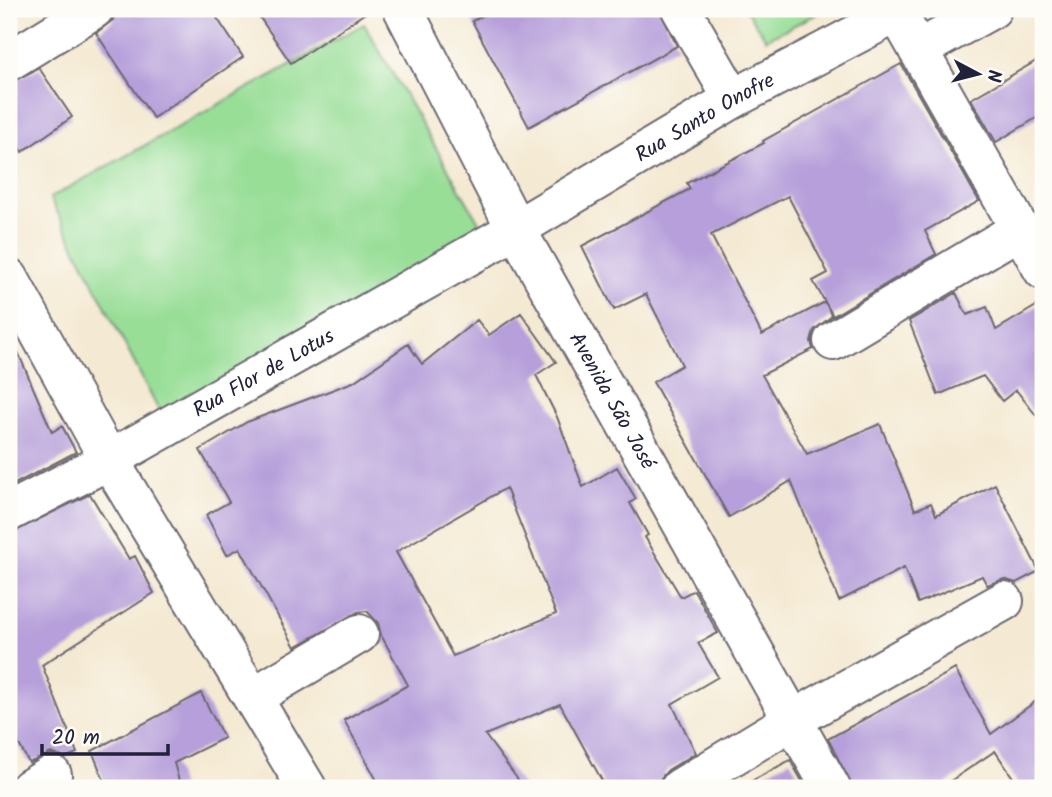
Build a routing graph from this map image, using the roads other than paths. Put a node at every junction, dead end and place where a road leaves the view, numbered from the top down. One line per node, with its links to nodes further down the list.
1 (94, 9): 7 (street)
2 (403, 9): 9 (street, Avenida São José)
3 (681, 9): 8 (street)
4 (992, 9): 6 (street)
5 (896, 11): 6 (street); 8 (street, Rua Santo Onofre)
6 (918, 50): 10 (street)
7 (9, 61)
8 (733, 99): 9 (street, Rua Santo Onofre)
9 (516, 229): 14 (street, Rua Flor de Lotus); 19 (street, Avenida São José)
10 (1020, 229): 11 (street); 13 (street)
11 (1043, 270)
12 (9, 278): 14 (street)
13 (833, 341)
14 (109, 460): 15 (street, Rua Flor de Lotus); 18 (street)
15 (9, 512)
16 (1004, 601): 19 (street)
17 (359, 634): 18 (street)
18 (253, 697): 20 (street)
19 (794, 719): 21 (street); 22 (street, Avenida São José)
20 (307, 788)
21 (680, 788)
22 (831, 788)

